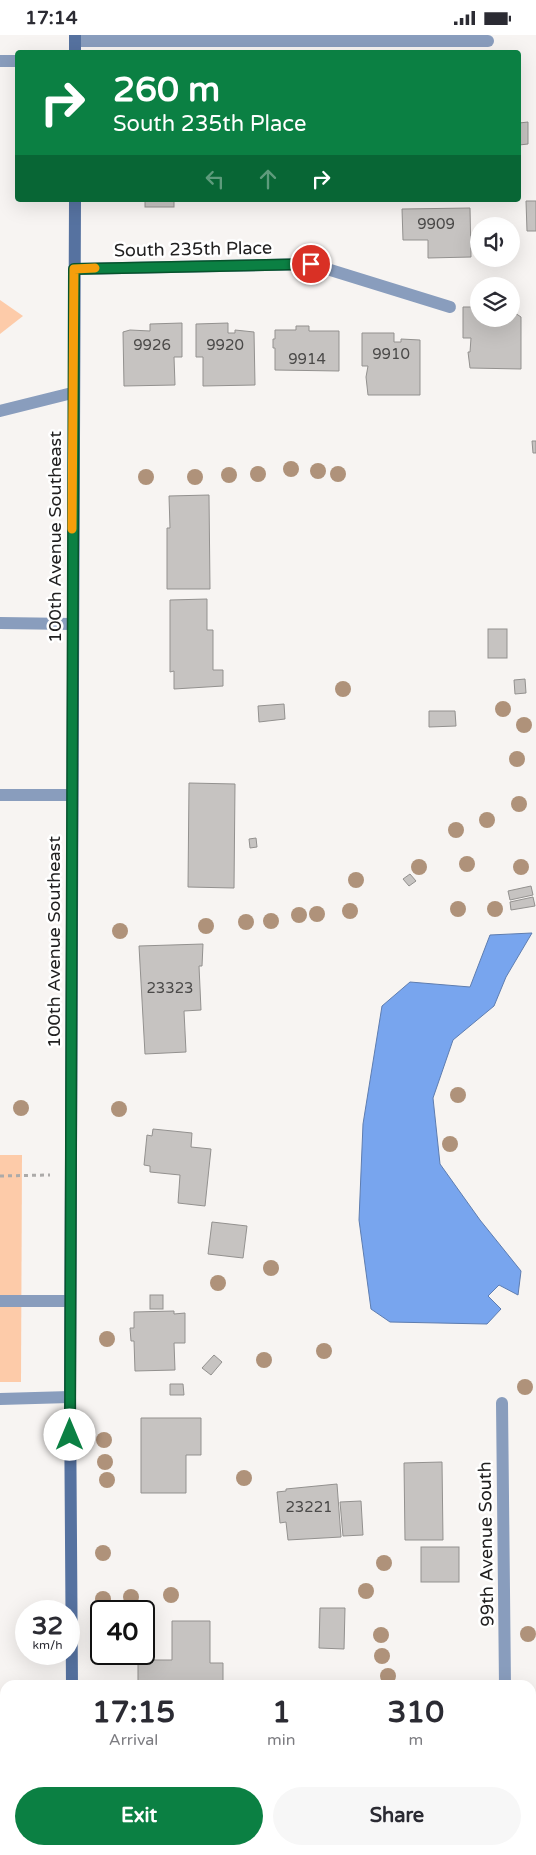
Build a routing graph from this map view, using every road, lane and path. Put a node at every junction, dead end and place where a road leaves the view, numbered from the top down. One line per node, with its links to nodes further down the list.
1 (488, 41): 2 (street)
2 (75, 43)
3 (0, 61): 4 (street)
4 (15, 61)
5 (75, 202): 6 (street, 100th Avenue Southeast)
6 (74, 269): 7 (street, South 235th Place); 8 (street, 100th Avenue Southeast)
7 (450, 307)
8 (72, 393): 9 (street); 11 (street, 100th Avenue Southeast)
9 (0, 411)
10 (0, 623): 11 (street)
11 (72, 624): 13 (street, 100th Avenue Southeast)
12 (0, 795): 13 (street)
13 (72, 795): 14 (street, 100th Avenue Southeast)
14 (71, 1175): 15 (path); 17 (street, 100th Avenue Southeast)
15 (0, 1176)
16 (0, 1301): 17 (street)
17 (70, 1301): 18 (street, 100th Avenue Southeast)
18 (70, 1397): 19 (street); 21 (street, 100th Avenue Southeast)
19 (0, 1399)
20 (502, 1403): 22 (street, 99th Avenue South)
21 (72, 1680)
22 (505, 1680)

